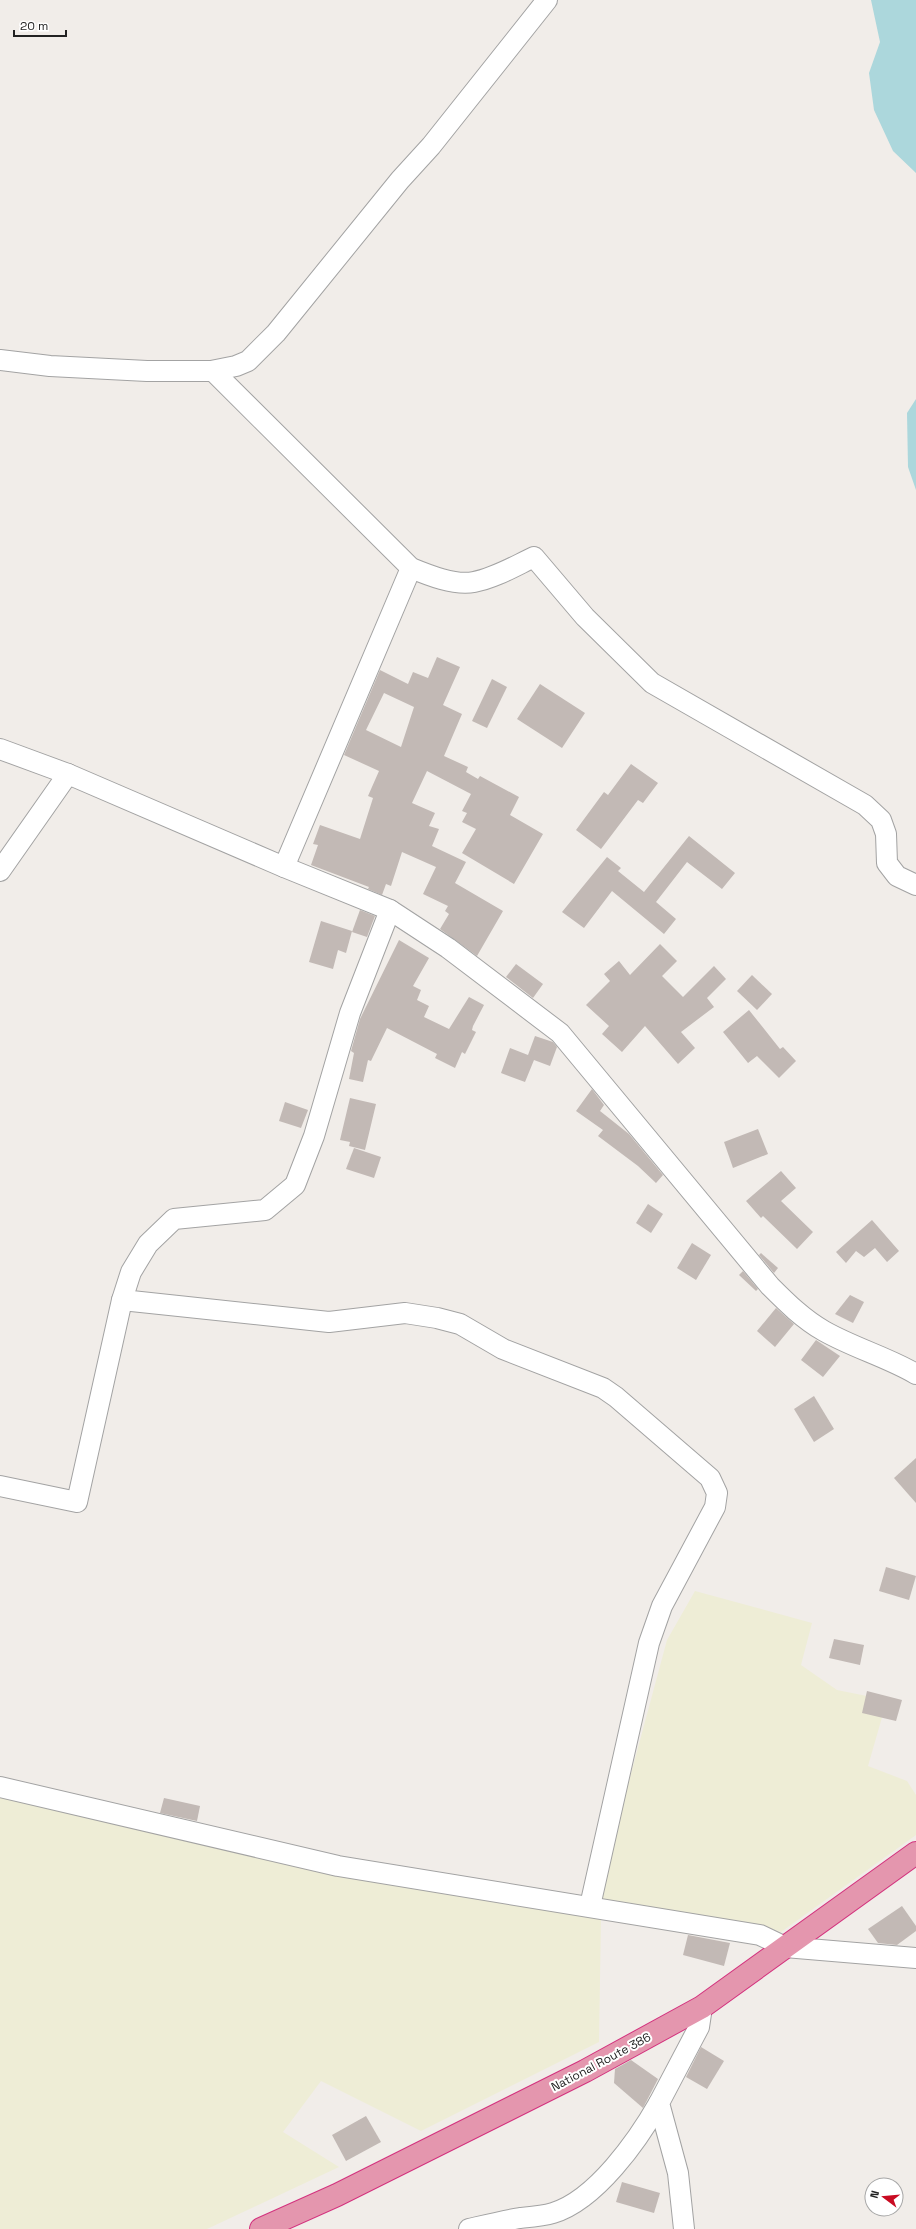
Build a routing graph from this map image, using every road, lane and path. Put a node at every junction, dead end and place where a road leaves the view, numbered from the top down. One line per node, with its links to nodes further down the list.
1 (547, 0): 3 (street)
2 (0, 360): 3 (street)
3 (213, 371): 4 (street)
4 (412, 568): 7 (street); 9 (street)
5 (0, 749): 6 (street)
6 (68, 774): 7 (street); 8 (street)
7 (284, 867): 10 (street)
8 (0, 871)
9 (916, 885)
10 (390, 910): 11 (street); 12 (street)
11 (122, 1300): 13 (street); 16 (street)
12 (916, 1374)
13 (0, 1486)
14 (0, 1787): 16 (street)
15 (916, 1853): 17 (highway, National Route 386)
16 (590, 1906): 17 (street)
17 (785, 1947): 18 (street); 19 (highway, National Route 386)
18 (916, 1958)
19 (702, 2007): 20 (street); 21 (highway, National Route 386)
20 (659, 2103): 22 (street); 23 (street)
21 (261, 2229)
22 (469, 2229)
23 (684, 2229)

